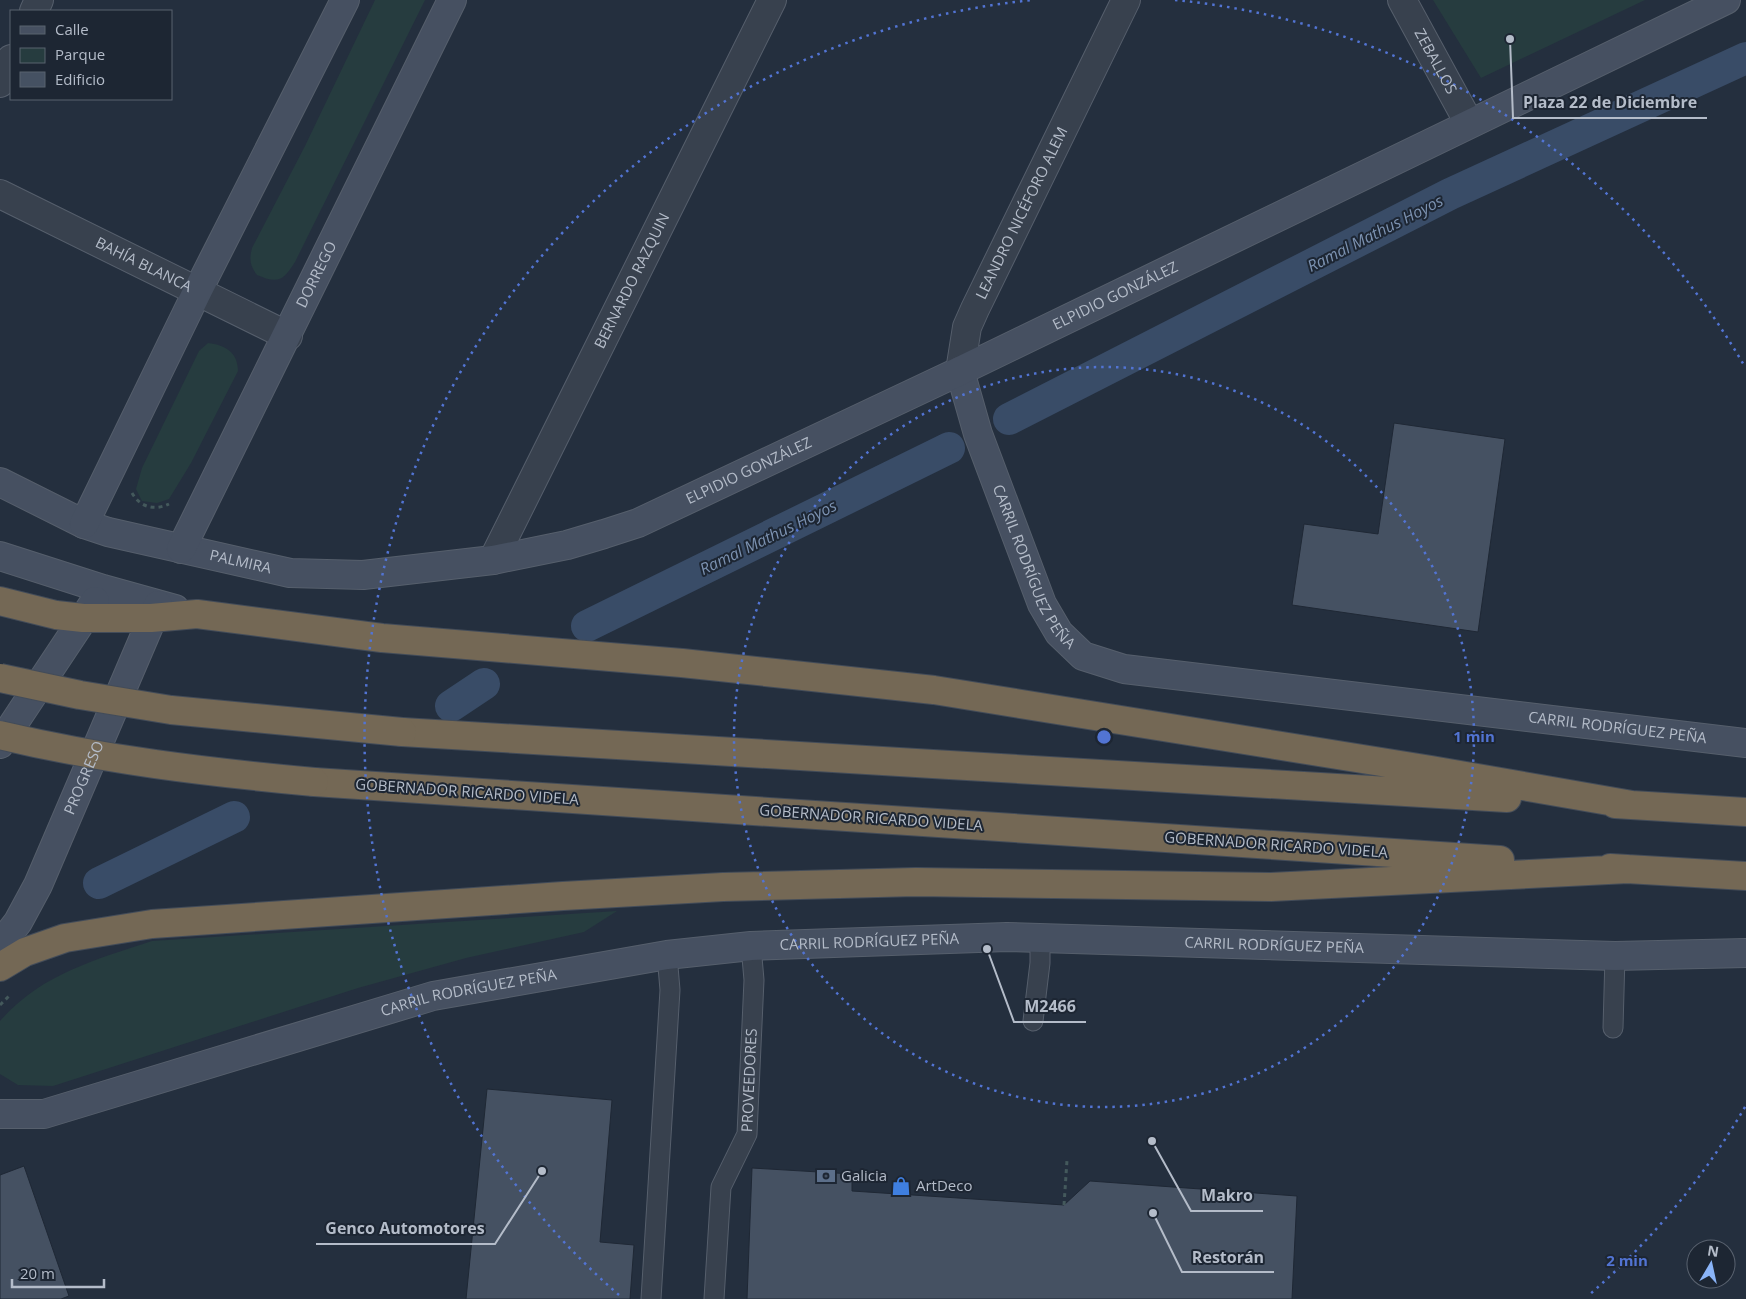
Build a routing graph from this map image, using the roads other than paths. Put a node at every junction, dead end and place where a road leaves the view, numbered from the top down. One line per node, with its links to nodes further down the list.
1 (345, 0): 11 (street)
2 (452, 0): 12 (street, DORREGO)
3 (772, 0): 19 (street, BERNARDO RAZQUIN)
4 (1126, 0): 13 (street, LEANDRO NICÉFORO ALEM)
5 (1402, 0): 9 (street, ZEBALLOS)
6 (1726, 0): 9 (street, ELPIDIO GONZÁLEZ)
7 (10, 61): 8 (street)
8 (0, 83)
9 (1469, 123): 13 (street, ELPIDIO GONZÁLEZ)
10 (0, 194): 11 (street, BAHÍA BLANCA)
11 (198, 290): 12 (street, BAHÍA BLANCA); 16 (street)
12 (288, 336): 17 (street, DORREGO)
13 (960, 371): 14 (street, LEANDRO NICÉFORO ALEM); 19 (street, ELPIDIO GONZÁLEZ)
14 (978, 434): 26 (street, CARRIL RODRÍGUEZ PEÑA)
15 (0, 482): 16 (street, PALMIRA)
16 (84, 524): 17 (street, PALMIRA)
17 (181, 549): 19 (street, PALMIRA)
18 (0, 556): 20 (street)
19 (493, 560)
20 (103, 589): 22 (street); 23 (street)
21 (4, 602): 23 (highway)
22 (155, 612): 23 (highway); 28 (highway); 33 (street, PROGRESO)
23 (83, 618): 27 (street)
24 (0, 678): 28 (highway, bridge)
25 (0, 735): 30 (highway, GOBERNADOR RICARDO VIDELA, bridge)
26 (1746, 743)
27 (0, 744)
28 (1632, 805): 29 (highway)
29 (1746, 812)
30 (1628, 869): 31 (highway, GOBERNADOR RICARDO VIDELA); 38 (highway)
31 (1746, 876)
32 (1040, 939): 34 (street, CARRIL RODRÍGUEZ PEÑA); 37 (street, CARRIL RODRÍGUEZ PEÑA); 39 (lane)
33 (0, 945)
34 (751, 946): 36 (street, CARRIL RODRÍGUEZ PEÑA); 45 (lane, PROVEEDORES)
35 (1746, 953): 37 (street, CARRIL RODRÍGUEZ PEÑA)
36 (667, 955): 43 (street, CARRIL RODRÍGUEZ PEÑA); 44 (lane)
37 (1615, 956): 40 (lane)
38 (0, 967)
39 (1033, 1021)
40 (1612, 1028)
41 (0, 1097): 43 (street)
42 (0, 1114): 43 (street, CARRIL RODRÍGUEZ PEÑA)
43 (44, 1114)
44 (651, 1299)
45 (714, 1299)

